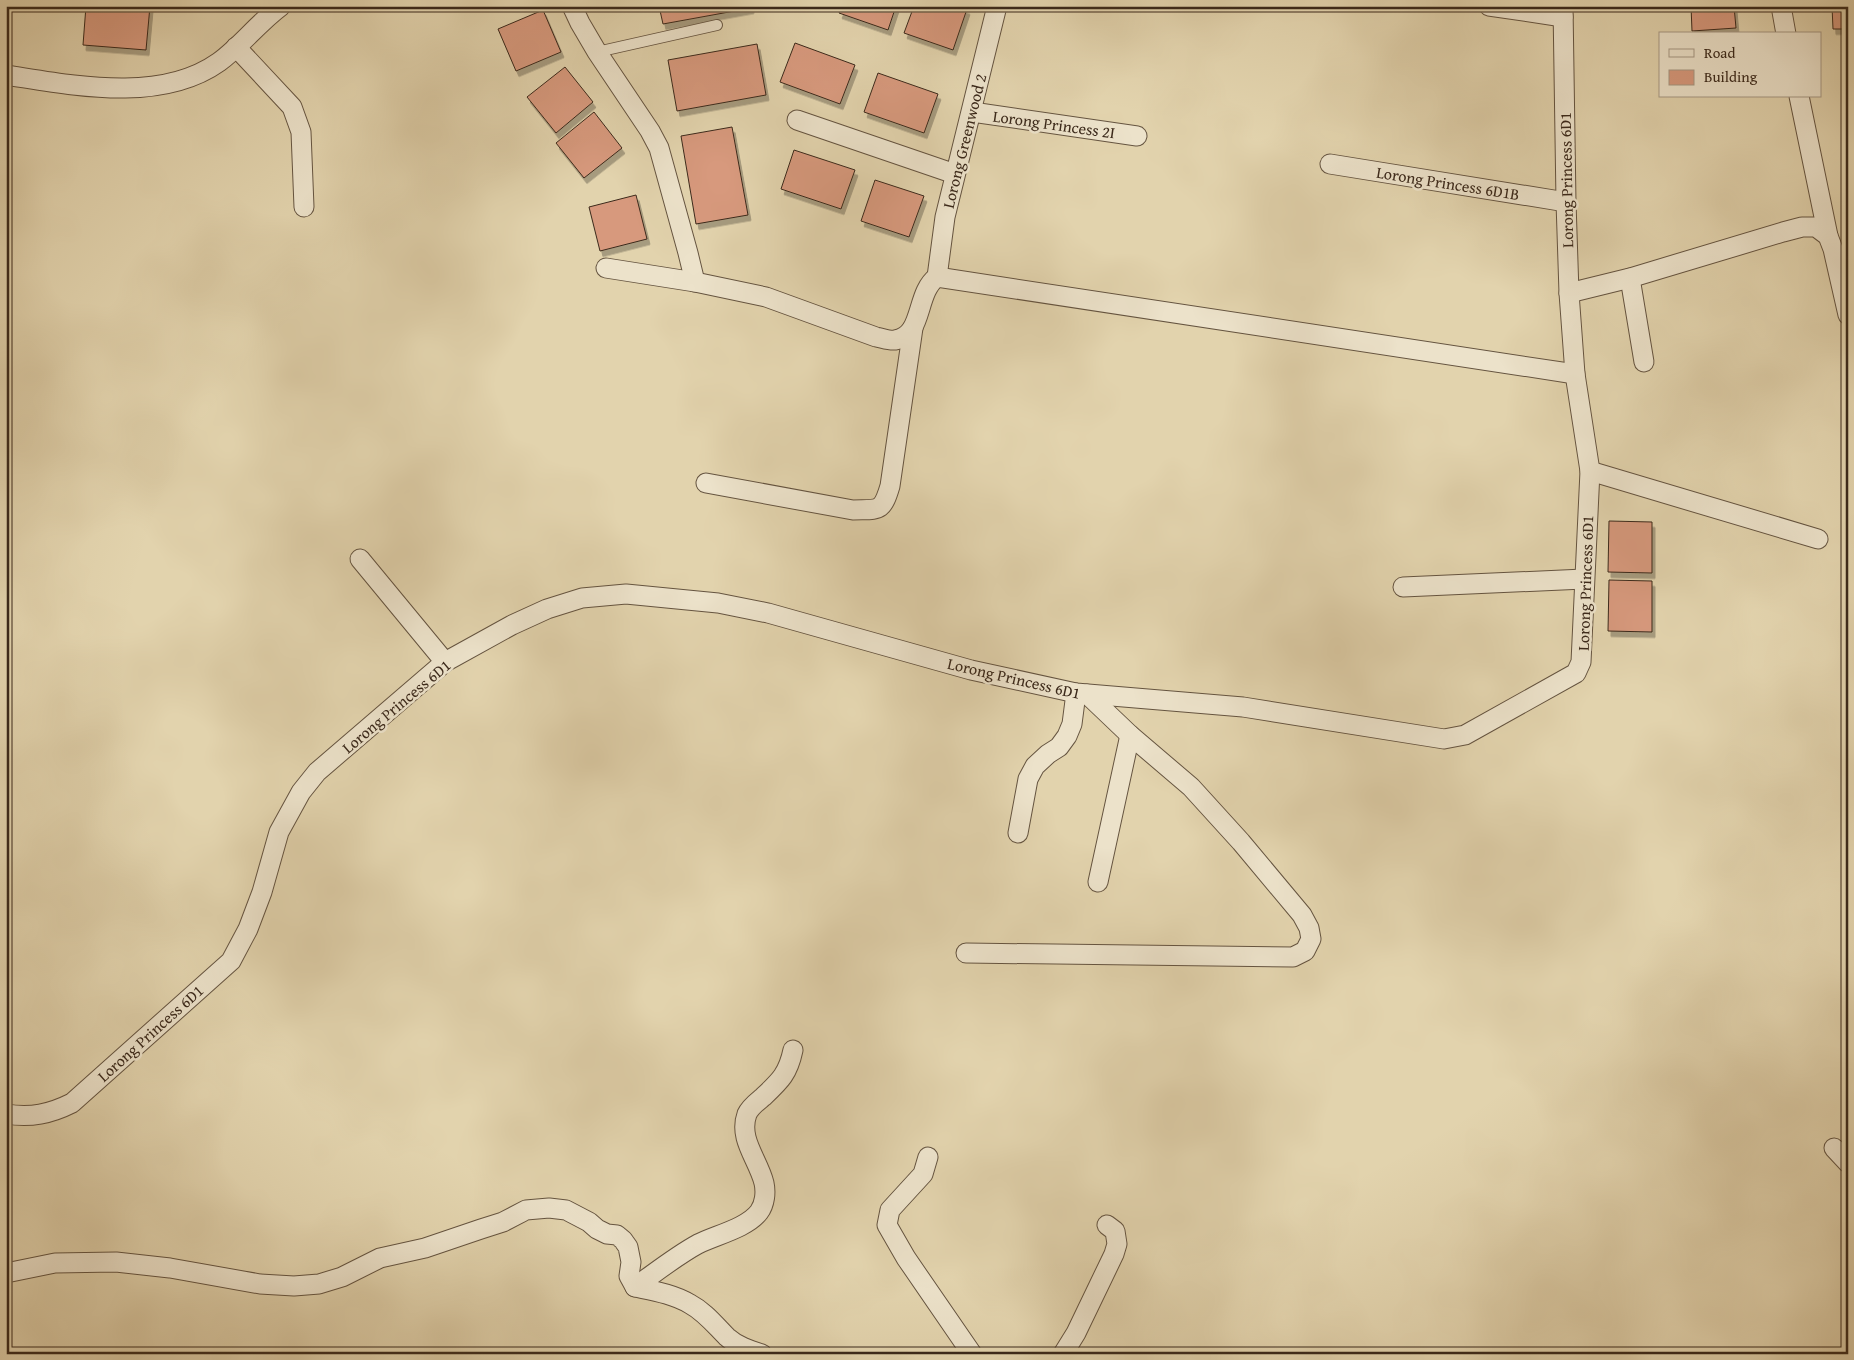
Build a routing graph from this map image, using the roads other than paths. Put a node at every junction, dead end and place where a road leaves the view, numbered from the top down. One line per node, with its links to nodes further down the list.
1 (281, 6): 9 (street)
2 (572, 6): 10 (street)
3 (998, 6): 13 (street, Lorong Greenwood 2)
4 (1489, 6): 6 (street)
5 (1781, 6): 8 (street)
6 (1563, 12): 18 (street, Lorong Princess 6D1)
7 (717, 25): 10 (lane)
8 (1786, 32)
9 (236, 47): 11 (street); 19 (street)
10 (597, 52): 24 (street)
11 (6, 75)
12 (1799, 98): 20 (street)
13 (972, 112): 15 (street, Lorong Princess 2I); 17 (street, Lorong Greenwood 2)
14 (797, 120): 17 (street)
15 (1137, 136)
16 (1330, 164): 18 (street, Lorong Princess 6D1B)
17 (955, 174): 22 (street, Lorong Greenwood 2)
18 (1566, 202): 25 (street, Lorong Princess 6D1)
19 (304, 207)
20 (1828, 236): 23 (street); 26 (street)
21 (606, 268): 24 (street)
22 (937, 278): 27 (street); 29 (street)
23 (1630, 278): 25 (street); 28 (street)
24 (695, 282): 27 (street)
25 (1569, 293): 29 (street, Lorong Princess 6D1)
26 (1848, 316)
27 (913, 328): 31 (street)
28 (1644, 362)
29 (1575, 374): 30 (street, Lorong Princess 6D1)
30 (1590, 471): 32 (street); 34 (street, Lorong Princess 6D1)
31 (706, 483)
32 (1818, 539)
33 (360, 559): 36 (street)
34 (1584, 579): 35 (street); 37 (street, Lorong Princess 6D1)
35 (1402, 587)
36 (445, 662): 37 (street, Lorong Princess 6D1); 43 (street, Lorong Princess 6D1)
37 (1081, 694): 38 (street); 39 (street)
38 (1130, 735): 40 (street); 41 (street)
39 (1018, 833)
40 (1098, 882)
41 (966, 953)
42 (793, 1050): 49 (street)
43 (6, 1114)
44 (1834, 1148): 46 (street)
45 (928, 1157): 51 (street)
46 (1848, 1163)
47 (1107, 1226): 52 (street)
48 (6, 1273): 49 (street)
49 (635, 1287): 50 (street)
50 (762, 1354)
51 (972, 1354)
52 (1063, 1354)

